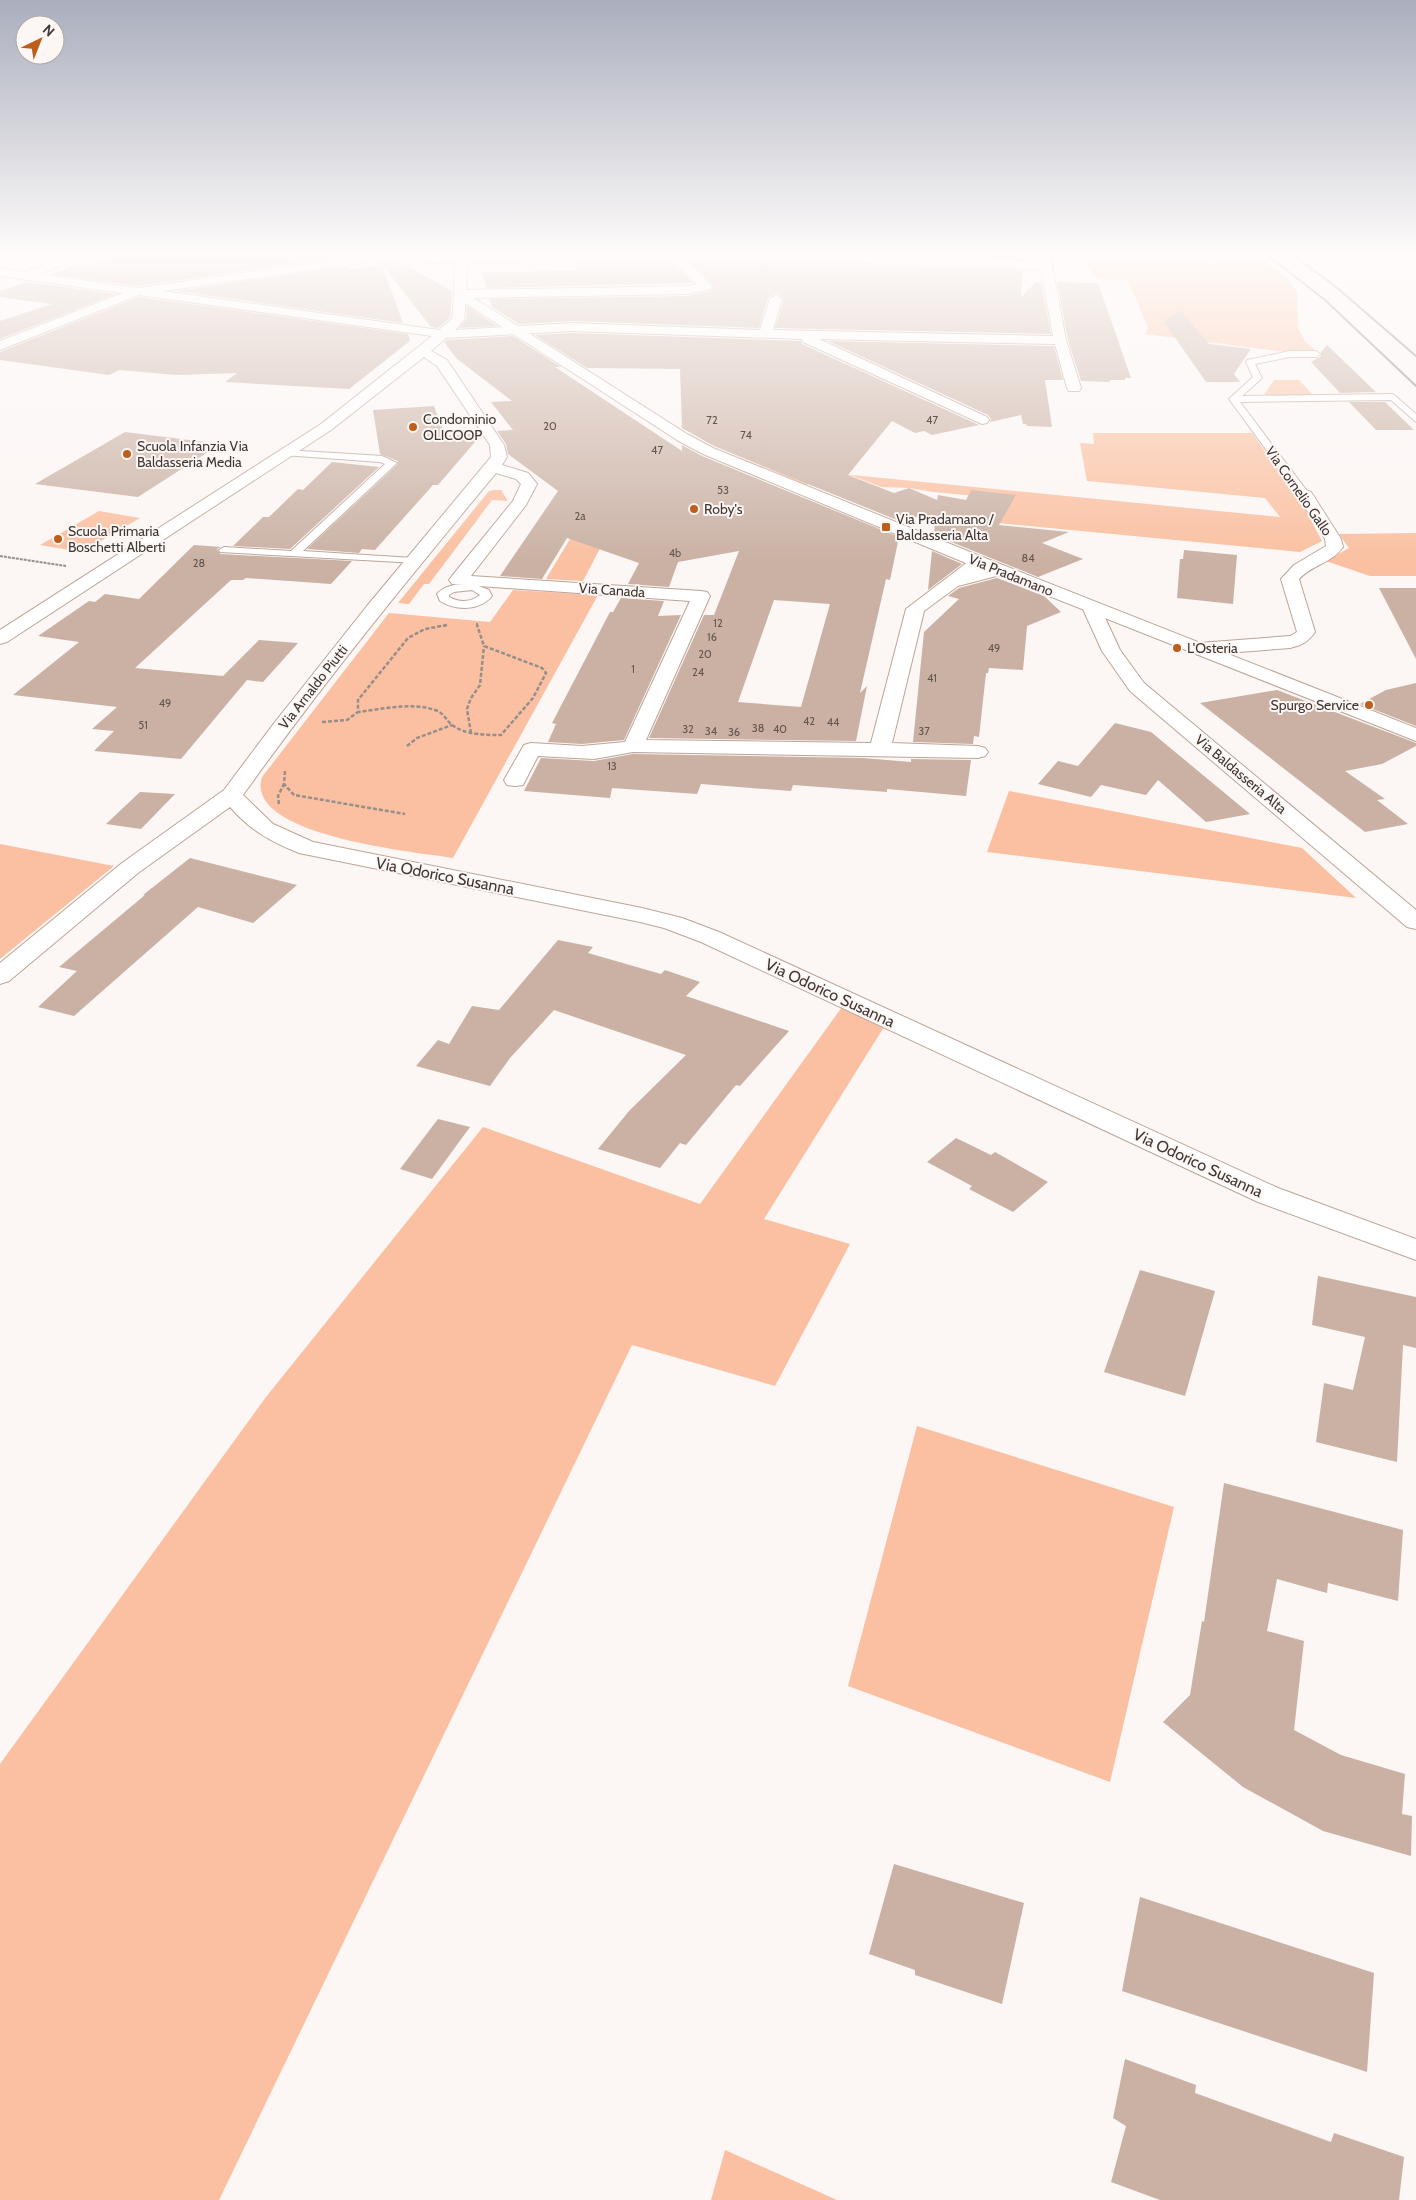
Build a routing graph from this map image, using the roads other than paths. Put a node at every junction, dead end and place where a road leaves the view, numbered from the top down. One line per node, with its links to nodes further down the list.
1 (415, 358): 11 (street)
2 (434, 358): 12 (street)
3 (560, 358): 18 (street, Via Pradamano)
4 (849, 358): 10 (street)
5 (1065, 358): 7 (street)
6 (1272, 358): 8 (lane)
7 (1074, 388)
8 (1234, 400): 9 (lane); 13 (lane, Via Cornelio Gallo)
9 (1416, 419)
10 (982, 420)
11 (286, 453): 16 (lane); 22 (street)
12 (489, 472): 14 (street); 14 (street, Via Canada); 17 (street, Via Arnaldo Piutti)
13 (1304, 495): 23 (street, Via Cornelio Gallo)
14 (520, 502): 25 (street, Via Canada)
15 (224, 550): 16 (lane)
16 (294, 554): 17 (lane)
17 (413, 561): 29 (street, Via Arnaldo Piutti)
18 (979, 562): 19 (street, Via Pradamano); 20 (street)
19 (998, 570): 20 (street); 21 (street, Via Pradamano)
20 (952, 582): 26 (street)
21 (1091, 607): 23 (street, Via Pradamano); 30 (street, Via Baldasseria Alta)
22 (0, 638)
23 (1199, 649): 24 (street, Via Pradamano)
24 (1416, 735)
25 (633, 746): 26 (street); 28 (street)
26 (880, 749): 27 (street)
27 (978, 752)
28 (514, 780)
29 (232, 795): 31 (street, Via Arnaldo Piutti); 32 (street, Via Odorico Susanna)
30 (1416, 922)
31 (0, 976)
32 (1416, 1250)

